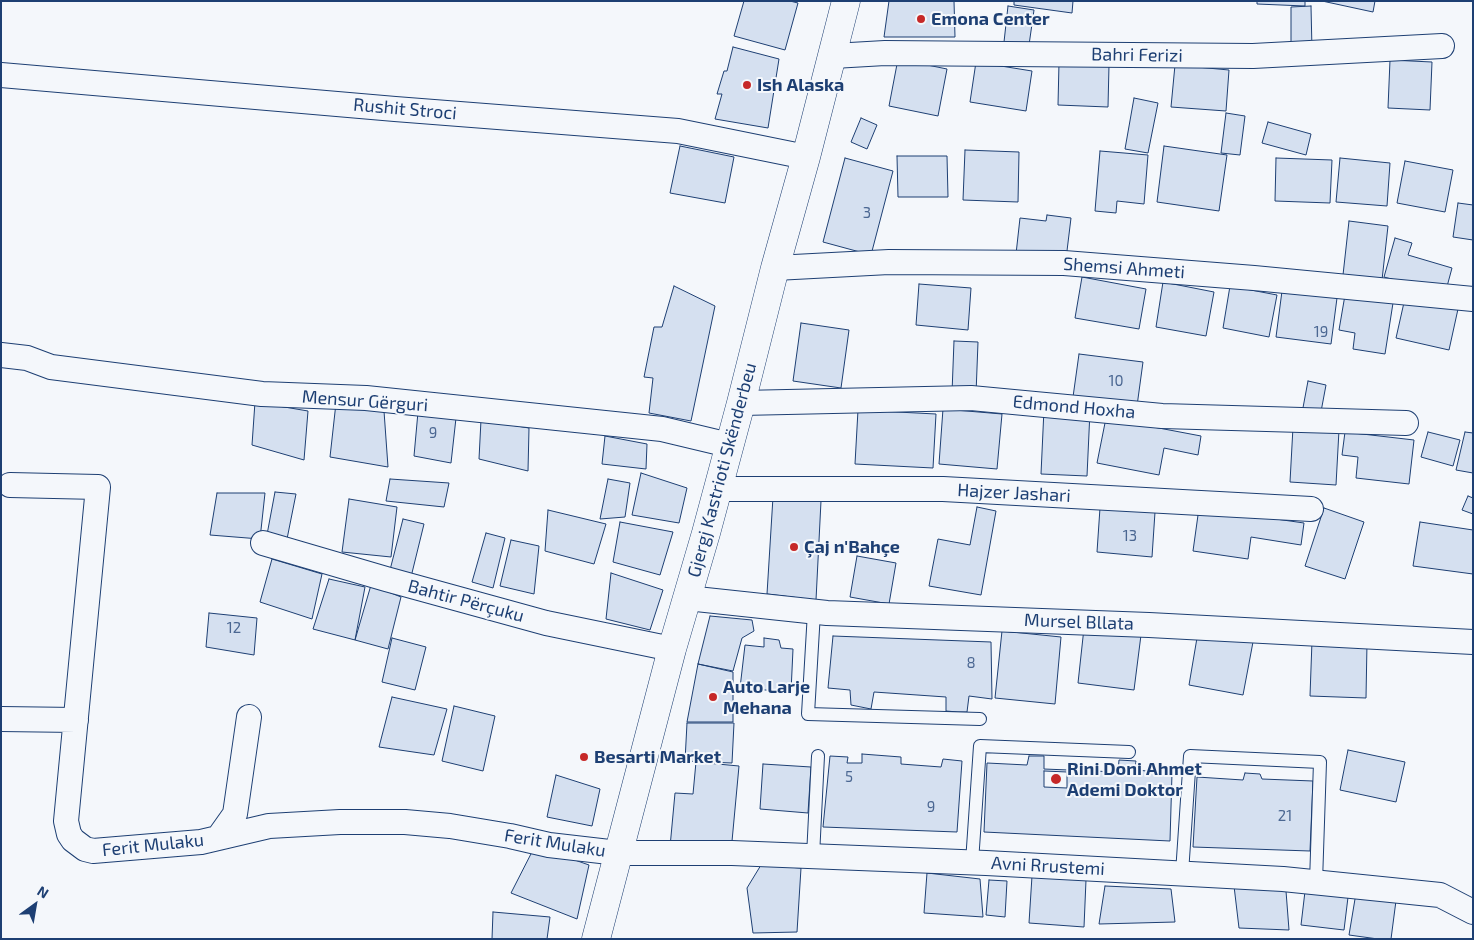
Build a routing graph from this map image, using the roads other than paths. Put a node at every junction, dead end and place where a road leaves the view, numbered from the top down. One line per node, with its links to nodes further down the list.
1 (846, 1): 3 (street, Gjergj Kastrioti Skënderbeu)
2 (1442, 46): 3 (street, Bahri Ferizi)
3 (832, 56): 5 (street, Gjergj Kastrioti Skënderbeu)
4 (1, 75): 5 (street, Rushit Stroci)
5 (806, 157): 6 (street, Gjergj Kastrioti Skënderbeu)
6 (775, 268): 7 (street, Shemsi Ahmeti); 9 (street, Gjergj Kastrioti Skënderbeu)
7 (1473, 299)
8 (1, 355): 11 (street, Mensur Gërguri)
9 (741, 403): 10 (street, Edmond Hoxha); 11 (street, Gjergj Kastrioti Skënderbeu)
10 (1406, 423)
11 (729, 445): 13 (street, Gjergj Kastrioti Skënderbeu)
12 (10, 484): 23 (street, Ferit Mulaku)
13 (718, 489): 14 (street, Hajzer Jashari); 16 (street, Gjergj Kastrioti Skënderbeu)
14 (1311, 509)
15 (263, 543): 19 (street, Bahtir Përçuku)
16 (687, 598): 17 (street, Mursel Bllata); 19 (street, Gjergj Kastrioti Skënderbeu)
17 (814, 612): 18 (street, Mursel Bllata); 22 (lane)
18 (1473, 642)
19 (672, 649): 29 (street, Gjergj Kastrioti Skënderbeu)
20 (249, 717): 26 (street)
21 (1, 719): 23 (street)
22 (980, 719)
23 (76, 720): 28 (street, Ferit Mulaku)
24 (1129, 752): 31 (lane)
25 (818, 756): 30 (lane)
26 (235, 814): 27 (street); 28 (street)
27 (254, 830): 28 (street, Ferit Mulaku); 29 (street, Ferit Mulaku)
28 (218, 838)
29 (618, 853): 30 (street, Avni Rrustemi); 35 (street, Gjergj Kastrioti Skënderbeu)
30 (813, 856): 31 (street, Avni Rrustemi)
31 (972, 862): 32 (street, Avni Rrustemi)
32 (1182, 873): 33 (street, Avni Rrustemi); 33 (lane)
33 (1316, 882): 34 (street, Avni Rrustemi)
34 (1473, 912)
35 (596, 939)

